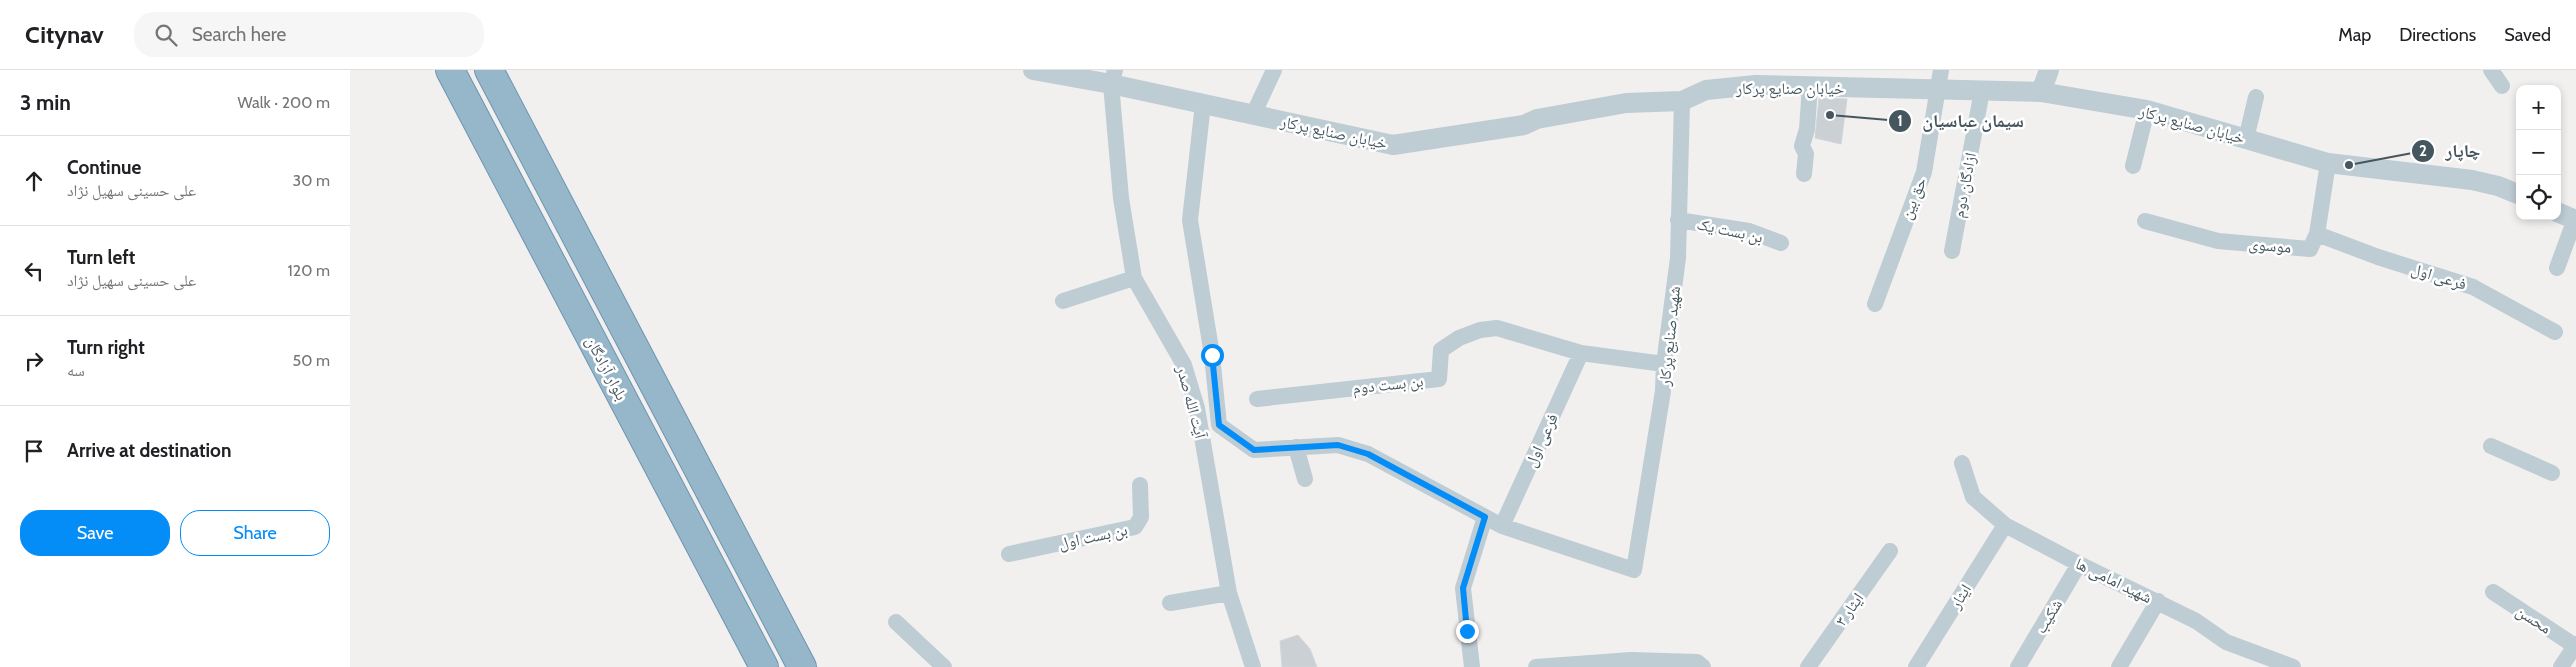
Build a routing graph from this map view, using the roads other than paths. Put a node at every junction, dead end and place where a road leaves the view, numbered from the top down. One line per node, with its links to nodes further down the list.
1 (450, 70): 56 (highway, بلوار آزادگان)
2 (488, 70): 57 (highway, بلوار آزادگان)
3 (1033, 70): 7 (street, خیابان صنایع پرکار)
4 (1274, 70): 17 (street)
5 (2049, 70): 12 (street)
6 (2491, 70): 10 (street)
7 (1113, 77): 15 (street, خیابان صنایع پرکار); 30 (street, آیت الله صدر)
8 (1940, 80): 9 (street, خیابان صنایع پرکار); 11 (street, خیابان صنایع پرکار); 32 (street, حق بین)
9 (1810, 86): 14 (street, خیابان صنایع پرکار); 21 (street)
10 (2502, 86)
11 (1982, 91): 12 (street, خیابان صنایع پرکار); 28 (street, ازادگان دوم)
12 (2041, 92): 16 (street, خیابان صنایع پرکار)
13 (2256, 97): 18 (street)
14 (1682, 101): 17 (street, خیابان صنایع پرکار); 24 (street, شهید صنایع پرکار)
15 (1203, 104): 17 (street, خیابان صنایع پرکار); 38 (street)
16 (2147, 110): 18 (street, خیابان صنایع پرکار); 20 (street)
17 (1252, 115)
18 (2246, 139): 19 (street, خیابان صنایع پرکار)
19 (2328, 163): 22 (street, خیابان صنایع پرکار); 26 (street)
20 (2133, 166)
21 (1804, 174)
22 (2516, 193)
23 (2569, 217): 29 (street)
24 (1678, 220): 27 (street, بن بست یک); 35 (street, شهید صنایع پرکار)
25 (2145, 221): 26 (street, موسوی)
26 (2317, 234): 33 (street, فرعی اول)
27 (1781, 242)
28 (1952, 250)
29 (2557, 268)
30 (1134, 278): 31 (street); 50 (street, آیت الله صدر)
31 (1063, 301)
32 (1875, 304)
33 (2555, 332)
34 (1581, 353): 35 (street, بن بست دوم); 36 (street, بن بست دوم); 45 (street, فرعی اول)
35 (1664, 364): 45 (street, شهید صنایع پرکار)
36 (1256, 399)
37 (2491, 446): 40 (street)
38 (1296, 447): 41 (street); 43 (street)
39 (1962, 463): 44 (street, شهید امامی ها)
40 (2552, 473)
41 (1305, 479)
42 (1140, 485): 47 (street, بن بست اول)
43 (1485, 517): 45 (street); 60 (street)
44 (2005, 525): 48 (street, شهید امامی ها); 64 (street, ایثار)
45 (1502, 526)
46 (1890, 551): 63 (street, ایثار ۳)
47 (1009, 554)
48 (2079, 564): 51 (street, شهید امامی ها); 65 (street, شکیب)
49 (2493, 592): 54 (street, محسن)
50 (1229, 593): 52 (street); 59 (street, آیت الله صدر)
51 (2158, 601): 66 (street); 67 (street, شهید امامی ها)
52 (1170, 603)
53 (896, 622): 58 (street)
54 (2575, 645): 68 (street)
55 (1563, 666): 61 (street); 62 (street)
56 (764, 667)
57 (802, 667)
58 (944, 667)
59 (1252, 667)
60 (1472, 667)
61 (1536, 667)
62 (1703, 667)
63 (1808, 667)
64 (1916, 667)
65 (2018, 667)
66 (2119, 667)
67 (2293, 667)
68 (2561, 667)

